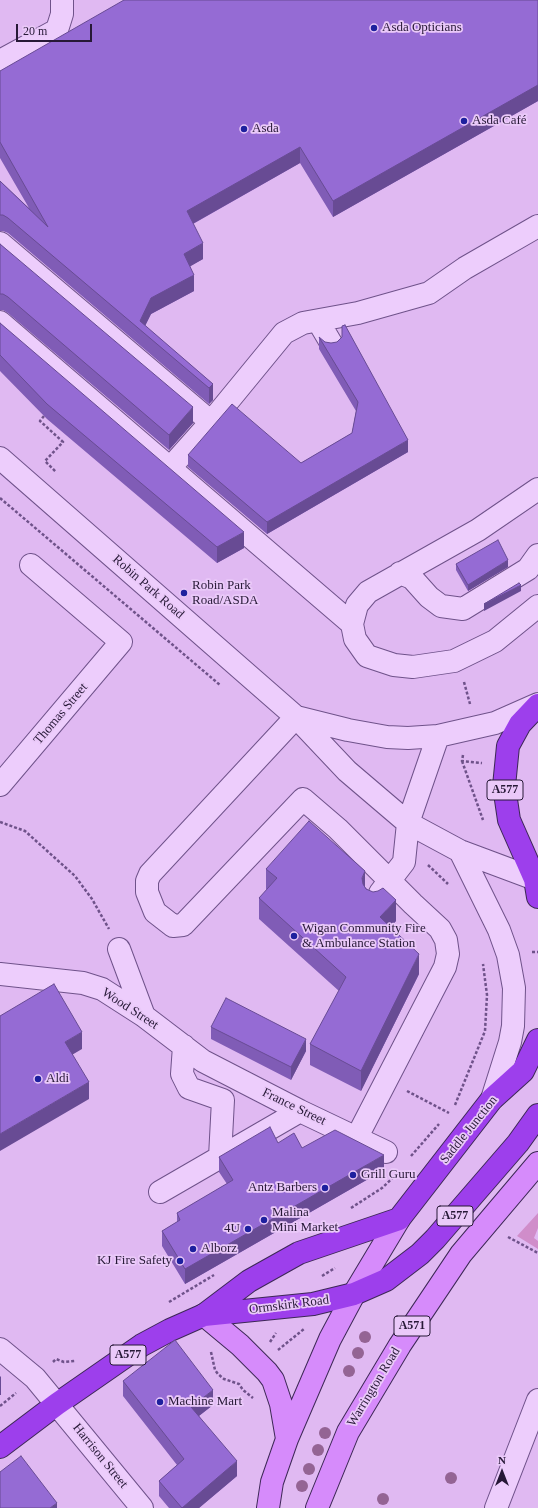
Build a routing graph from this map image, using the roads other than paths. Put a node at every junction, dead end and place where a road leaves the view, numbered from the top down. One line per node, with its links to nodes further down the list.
1 (62, 0): 2 (street)
2 (0, 61)
3 (538, 226): 5 (street)
4 (0, 243): 8 (street)
5 (318, 321): 7 (street); 8 (street)
6 (0, 322): 10 (street)
7 (331, 343)
8 (211, 422): 10 (street)
9 (0, 458): 18 (street, Robin Park Road)
10 (170, 468): 16 (street)
11 (538, 489): 14 (street)
12 (538, 555): 14 (street)
13 (31, 565): 20 (street, Thomas Street)
14 (400, 573): 16 (street)
15 (538, 606): 16 (street)
16 (352, 624)
17 (538, 704): 19 (street, Robin Park Road); 24 (highway, A577)
18 (296, 717): 19 (street, Robin Park Road); 21 (street, Robin Park Road); 23 (street)
19 (438, 736): 21 (street)
20 (0, 785)
21 (408, 822): 22 (street, Robin Park Road); 23 (street)
22 (460, 851): 24 (street, Robin Park Road); 32 (street)
23 (389, 881): 25 (street); 35 (street)
24 (537, 885)
25 (374, 900)
26 (119, 949): 28 (street)
27 (0, 974): 28 (street, Wood Street)
28 (144, 1016): 30 (street, Wood Street)
29 (538, 1040): 32 (highway, Saddle Junction)
30 (184, 1046): 31 (street, Wood Street); 37 (street)
31 (203, 1061): 33 (street, France Street)
32 (492, 1099): 40 (highway, Saddle Junction)
33 (300, 1111): 35 (street, France Street); 37 (street)
34 (538, 1115): 41 (highway, Ormskirk Road / A577)
35 (357, 1137): 36 (street, France Street)
36 (386, 1152)
37 (220, 1157): 39 (street)
38 (538, 1163): 50 (main road, Warrington Road / A571)
39 (160, 1192)
40 (399, 1219): 41 (main road); 42 (highway, Ormskirk Road / A577)
41 (354, 1294): 42 (highway, Ormskirk Road / A577); 46 (main road)
42 (204, 1315): 45 (highway, Ormskirk Road / A577); 46 (main road)
43 (0, 1349): 45 (street, Harrison Street)
44 (538, 1400): 51 (street)
45 (57, 1404): 47 (highway, Ormskirk Road / A577); 48 (street, Harrison Street)
46 (287, 1439): 49 (main road)
47 (0, 1447)
48 (142, 1508)
49 (268, 1508)
50 (317, 1508)
51 (496, 1508)

